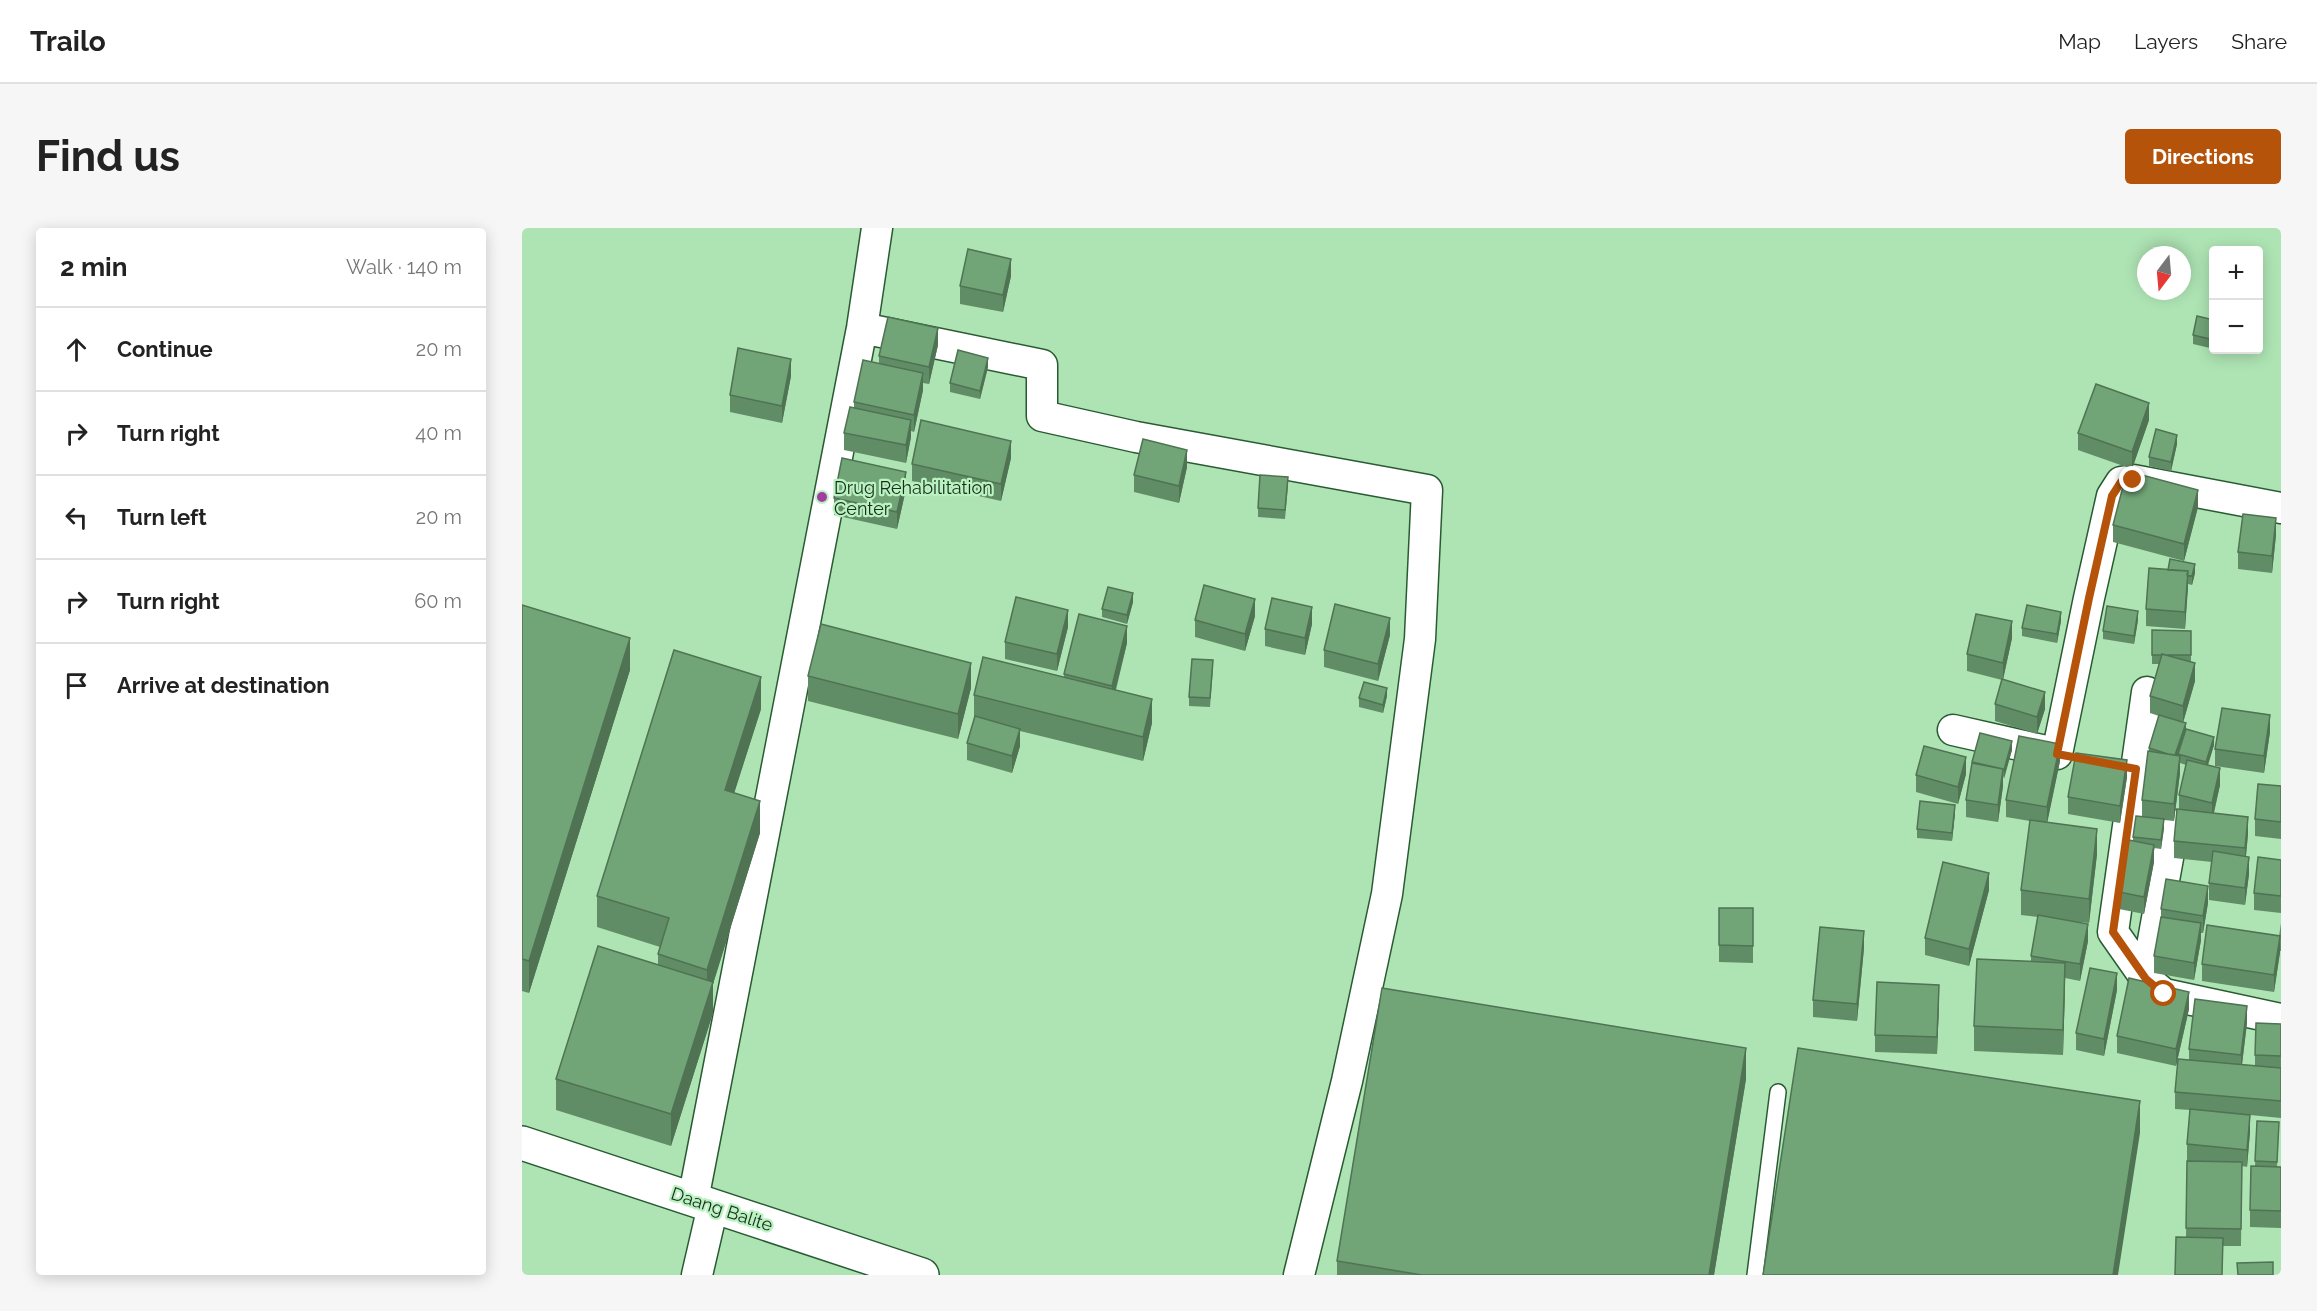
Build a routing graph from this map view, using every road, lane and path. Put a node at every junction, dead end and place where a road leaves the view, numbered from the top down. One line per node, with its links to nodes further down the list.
1 (878, 228): 2 (street)
2 (862, 328): 11 (street); 14 (street)
3 (2281, 508): 5 (street)
4 (2147, 692): 7 (street)
5 (1953, 729)
6 (2174, 825): 7 (street)
7 (2146, 979): 8 (street)
8 (2281, 1019)
9 (1778, 1092): 15 (lane)
10 (522, 1143): 11 (street, Daang Balite)
11 (703, 1203): 12 (street); 13 (street, Daang Balite)
12 (697, 1275)
13 (922, 1275)
14 (1299, 1275)
15 (1755, 1275)

